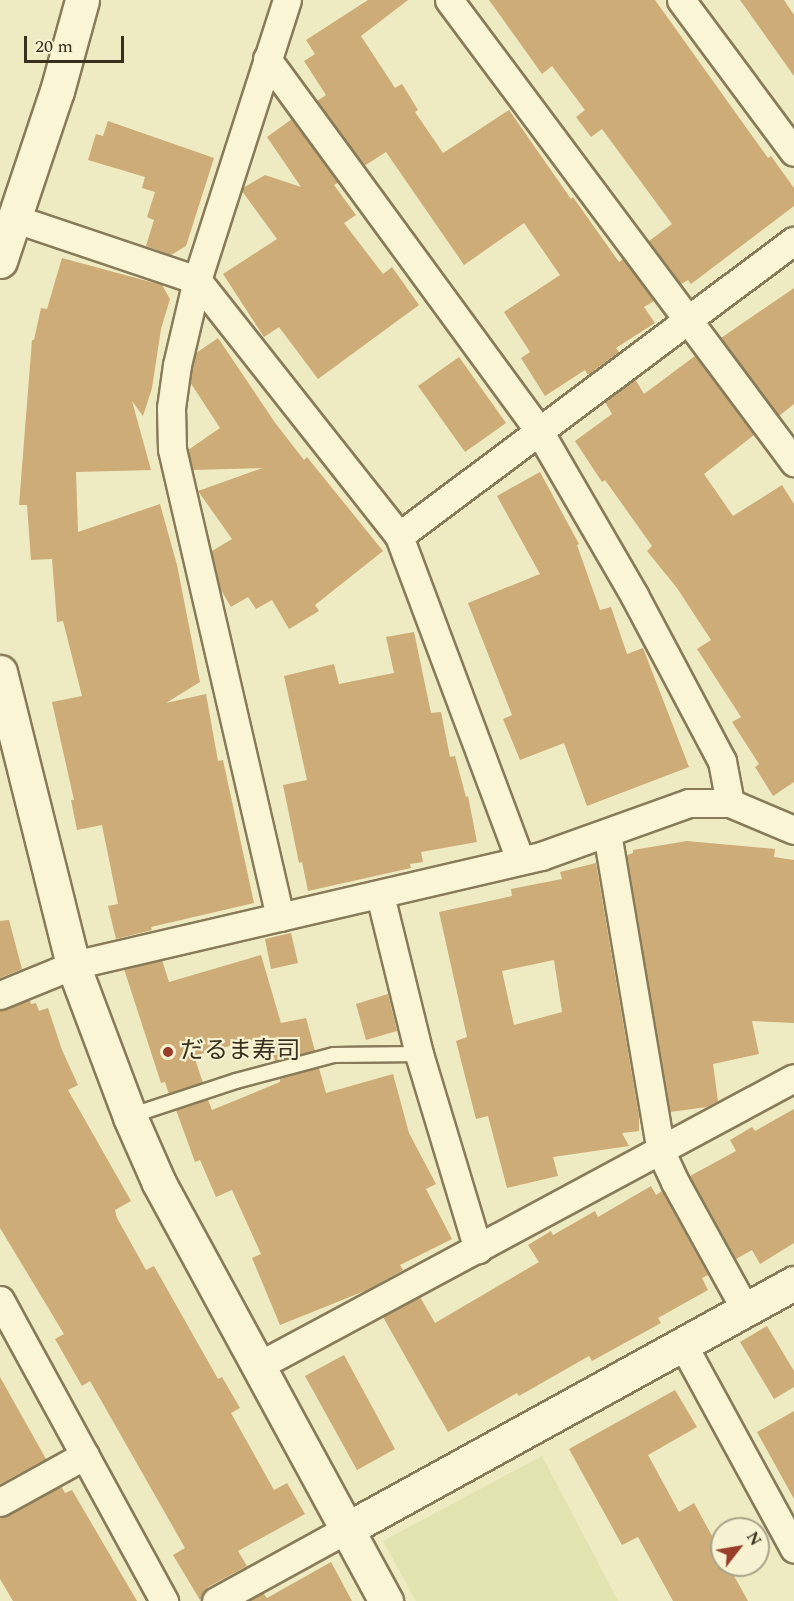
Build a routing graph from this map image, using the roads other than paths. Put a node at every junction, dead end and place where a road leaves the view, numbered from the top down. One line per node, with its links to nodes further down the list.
1 (82, 0): 7 (street)
2 (287, 0): 5 (street)
3 (448, 0): 11 (street)
4 (681, 0): 6 (street)
5 (267, 59): 10 (street); 12 (street)
6 (794, 152)
7 (12, 218): 9 (street); 10 (street)
8 (794, 242): 11 (street)
9 (0, 261)
10 (197, 280): 14 (street); 21 (street)
11 (688, 320): 12 (street); 13 (street)
12 (539, 431): 14 (street); 16 (street)
13 (794, 462)
14 (399, 536): 19 (street)
15 (0, 672): 22 (street)
16 (730, 803): 17 (street); 18 (street)
17 (794, 830)
18 (607, 833): 19 (street); 27 (street)
19 (520, 860): 20 (street)
20 (380, 895): 21 (street); 24 (street)
21 (280, 917): 22 (street)
22 (73, 965): 23 (street); 26 (street)
23 (0, 994)
24 (419, 1054): 26 (lane); 28 (street)
25 (794, 1078): 27 (street)
26 (130, 1117): 33 (street)
27 (661, 1152): 28 (street); 31 (street)
28 (478, 1249): 33 (street)
29 (794, 1283): 31 (street)
30 (0, 1300): 34 (street)
31 (745, 1309): 32 (street)
32 (682, 1343): 36 (street); 37 (street)
33 (258, 1366): 36 (street)
34 (86, 1455): 35 (street); 38 (street)
35 (0, 1502)
36 (347, 1529): 39 (street); 40 (street)
37 (794, 1548)
38 (164, 1601)
39 (216, 1601)
40 (386, 1601)

